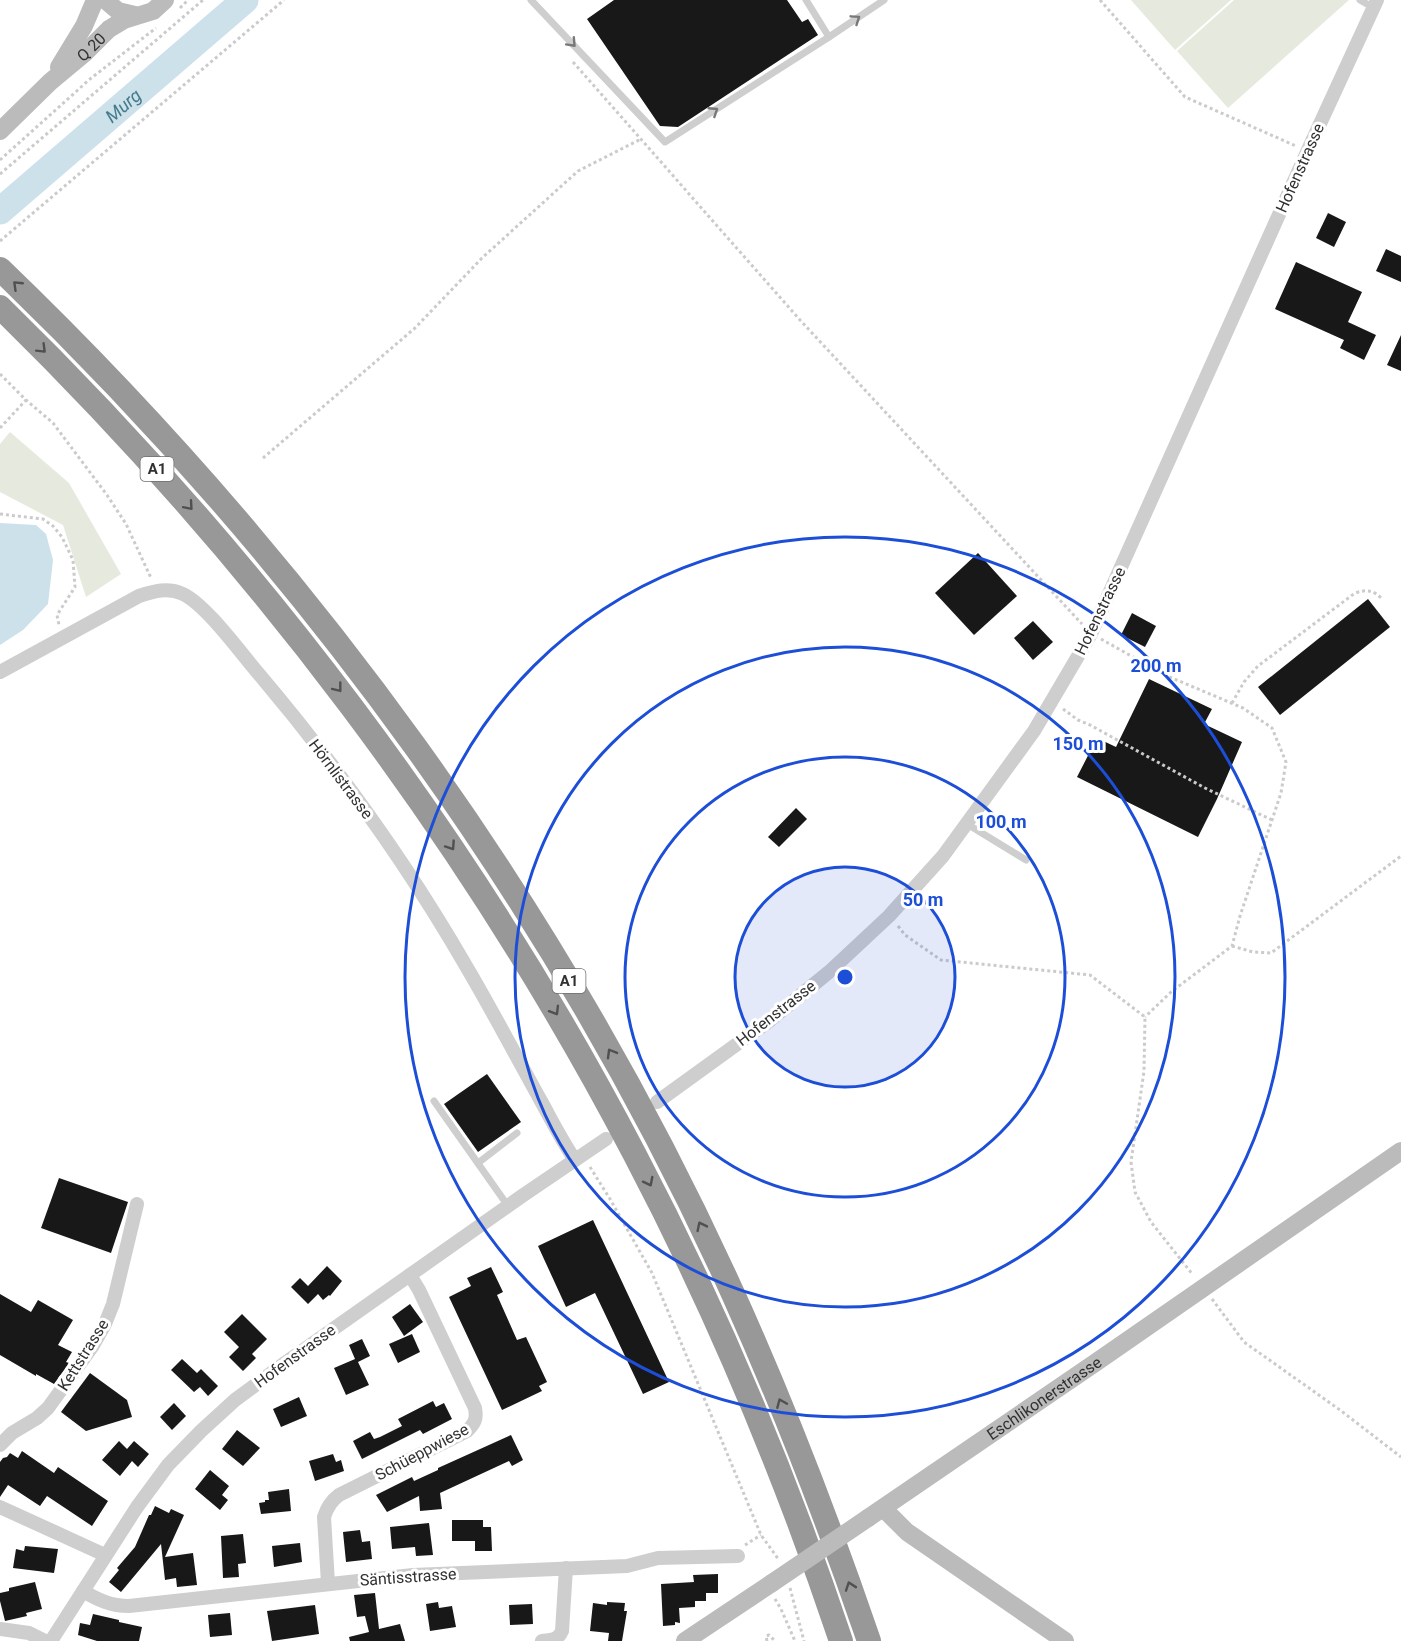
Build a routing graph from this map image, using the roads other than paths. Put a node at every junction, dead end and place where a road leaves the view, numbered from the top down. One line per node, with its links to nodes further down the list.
1 (95, 0): 11 (main road, Q 20)
2 (105, 0): 9 (main road)
3 (531, 0): 10 (lane, one-way to 10)
4 (806, 0): 10 (lane)
5 (884, 0): 10 (lane, one-way to 5)
6 (1360, 0): 7 (lane)
7 (1376, 4): 16 (street, Hofenstrasse)
8 (169, 8): 9 (main road, Q 20)
9 (135, 15): 11 (main road, Q 20)
10 (829, 37)
11 (50, 82): 12 (main road, Q 20)
12 (0, 131)
13 (0, 269): 42 (highway, A1, one-way to 13)
14 (0, 308): 41 (highway, A1, one-way to 41)
15 (0, 672): 23 (street, Hörnlistrasse)
16 (967, 824): 17 (lane); 19 (street, Hofenstrasse)
17 (1026, 860)
18 (434, 1101): 24 (lane)
19 (657, 1102)
20 (517, 1134): 24 (lane)
21 (606, 1139): 23 (street, Hofenstrasse)
22 (1401, 1151): 30 (main road, Eschlikonerstrasse)
23 (579, 1158): 26 (street, Hofenstrasse)
24 (478, 1163): 26 (lane)
25 (137, 1204): 28 (street, Kettstrasse)
26 (508, 1206): 27 (street, Hofenstrasse)
27 (410, 1275): 31 (street, Hofenstrasse); 34 (street, Schüeppwiese)
28 (0, 1445)
29 (0, 1507): 31 (street)
30 (875, 1513): 40 (main road, Eschlikonerstrasse, bridge); 43 (main road)
31 (105, 1555): 35 (street, Hofenstrasse)
32 (738, 1556): 33 (street, Säntisstrasse)
33 (566, 1569): 34 (street, Säntisstrasse); 39 (street)
34 (328, 1583): 35 (street, Säntisstrasse)
35 (83, 1591): 38 (street, Hofenstrasse)
36 (0, 1629): 37 (street)
37 (45, 1641)
38 (51, 1641)
39 (542, 1641)
40 (685, 1641)
41 (841, 1641)
42 (869, 1641)
43 (1065, 1641)

